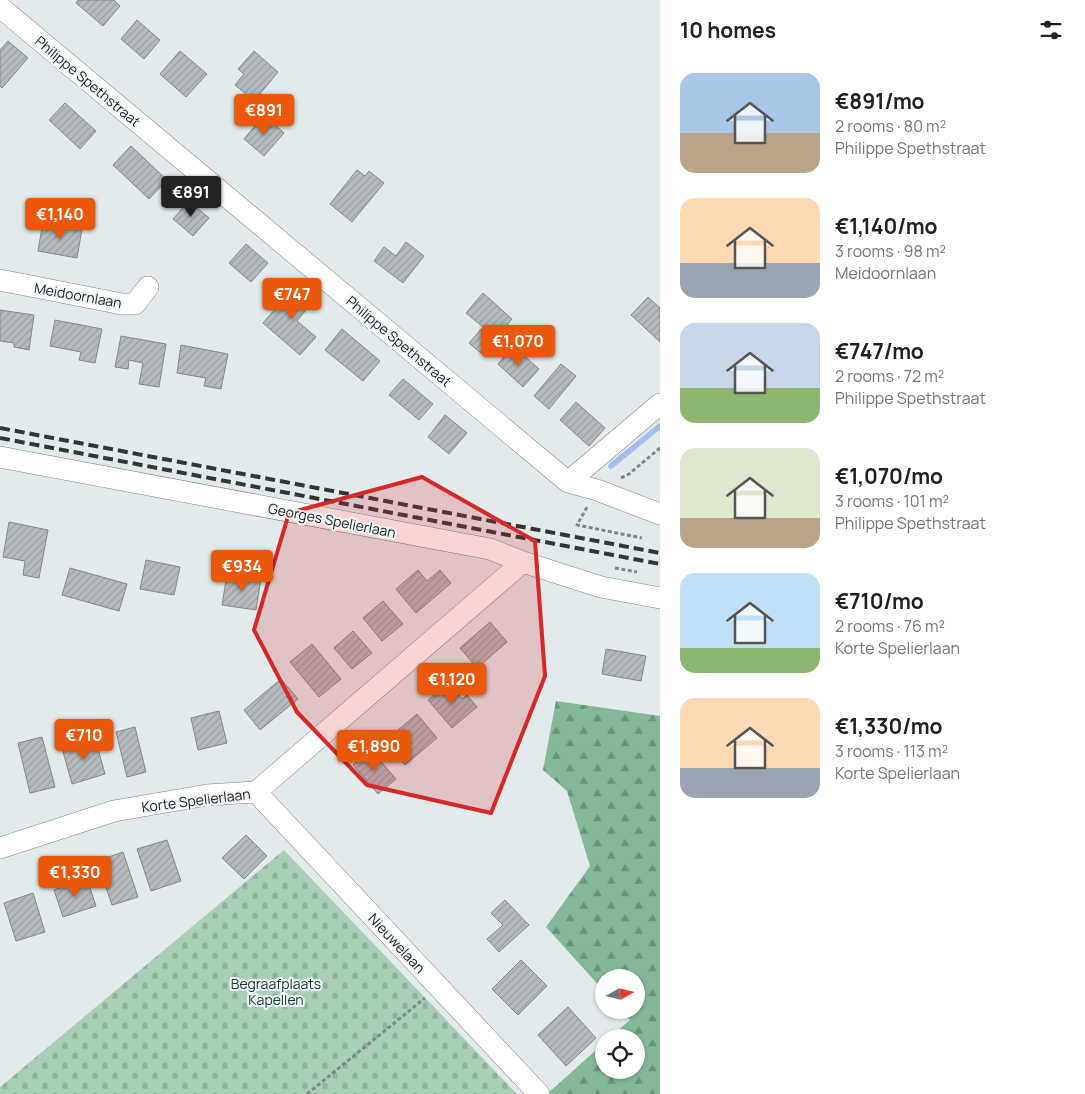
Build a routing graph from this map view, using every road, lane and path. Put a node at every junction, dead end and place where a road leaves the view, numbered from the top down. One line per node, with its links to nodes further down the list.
1 (0, 7): 7 (street, Philippe Spethstraat)
2 (0, 280): 3 (street, Meidoornlaan)
3 (148, 287)
4 (660, 404): 7 (street)
5 (660, 448): 8 (path)
6 (0, 457): 11 (street, Georges Spelierlaan)
7 (568, 482): 8 (street)
8 (597, 490): 9 (street); 10 (path)
9 (660, 514)
10 (642, 538)
11 (523, 562): 12 (street, Georges Spelierlaan); 13 (street, Korte Spelierlaan)
12 (660, 598)
13 (256, 792): 14 (street, Korte Spelierlaan); 15 (street, Nieuwelaan)
14 (0, 848)
15 (438, 987): 16 (path); 17 (street, Nieuwelaan)
16 (307, 1094)
17 (539, 1094)

